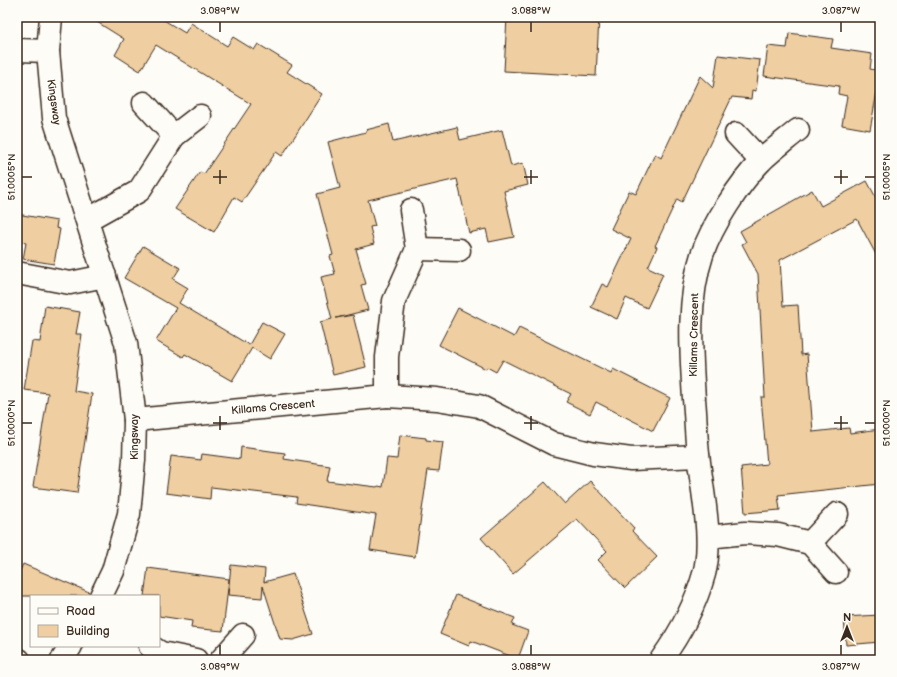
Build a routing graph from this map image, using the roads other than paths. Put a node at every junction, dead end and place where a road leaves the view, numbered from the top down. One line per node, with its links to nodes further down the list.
1 (51, 17): 3 (street, Kingsway)
2 (17, 50): 3 (street)
3 (48, 51): 11 (street, Kingsway)
4 (144, 103): 8 (street)
5 (200, 116): 8 (street)
6 (798, 130): 9 (street, Killams Crescent)
7 (736, 134): 9 (street)
8 (174, 136): 11 (street)
9 (761, 161): 18 (street, Killams Crescent)
10 (411, 210): 12 (street)
11 (87, 220): 15 (street, Kingsway)
12 (416, 249): 13 (street); 16 (street)
13 (459, 250)
14 (17, 273): 15 (street)
15 (105, 276): 17 (street, Kingsway)
16 (387, 396): 17 (street, Killams Crescent); 18 (street, Killams Crescent)
17 (135, 420): 23 (street, Kingsway)
18 (698, 456): 20 (street, Killams Crescent)
19 (837, 514): 21 (street)
20 (708, 537): 21 (street); 30 (street, Killams Crescent)
21 (810, 543): 22 (street)
22 (836, 572)
23 (101, 595)
24 (243, 635): 29 (street)
25 (70, 647): 27 (street)
26 (152, 647): 28 (street)
27 (62, 660)
28 (196, 660)
29 (221, 660)
30 (661, 660)

